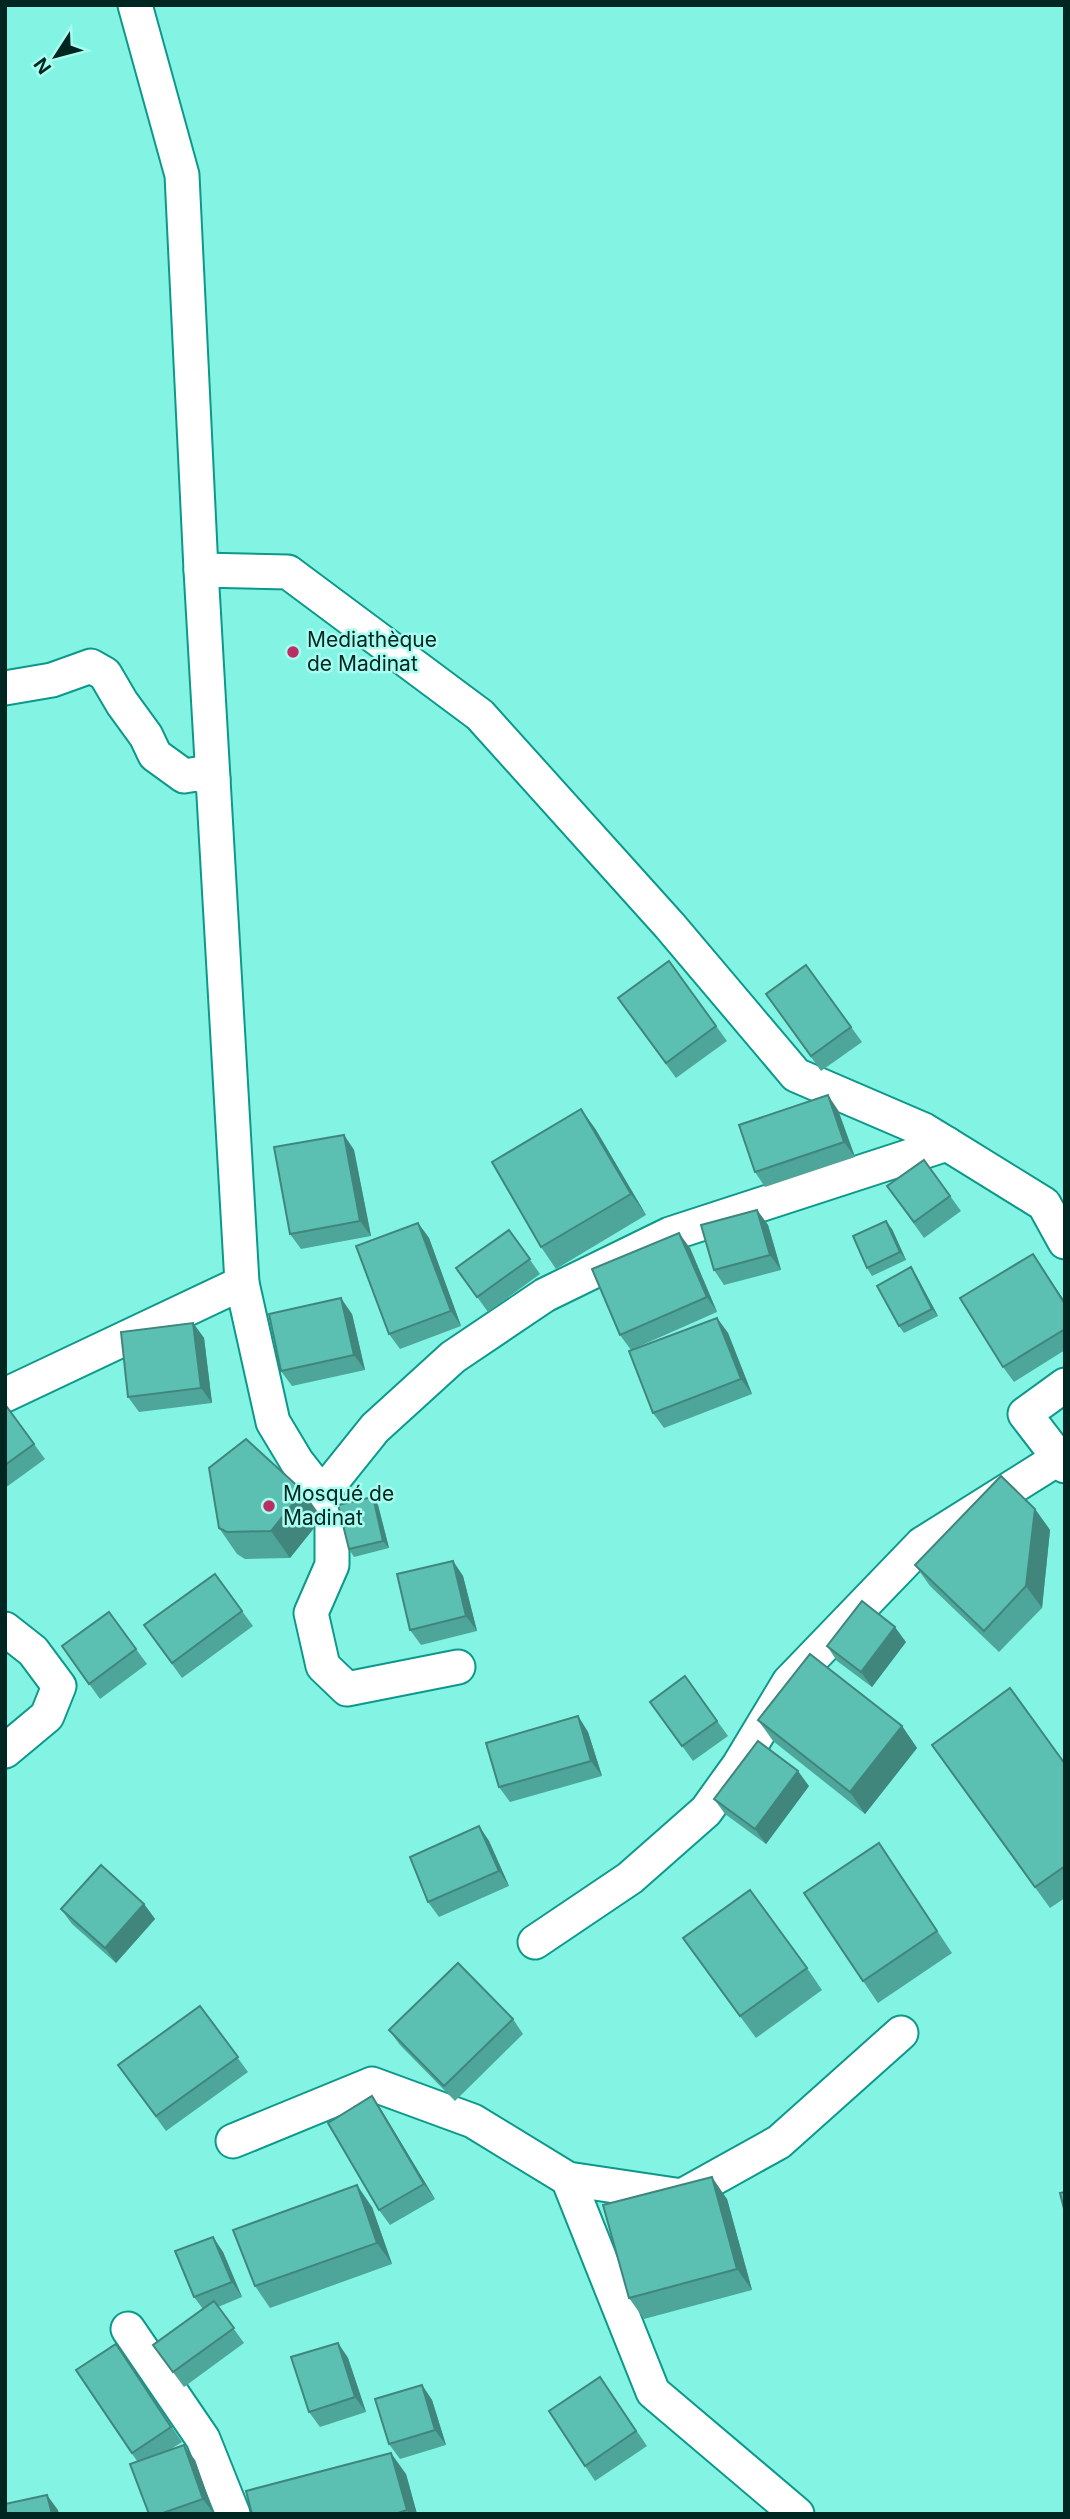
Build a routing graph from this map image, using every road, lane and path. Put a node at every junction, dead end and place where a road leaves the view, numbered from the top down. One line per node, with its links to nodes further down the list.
1 (135, 5): 2 (street)
2 (201, 570): 4 (street); 5 (street)
3 (5, 688): 4 (street)
4 (213, 779): 7 (street)
5 (947, 1144): 6 (street); 11 (street)
6 (1065, 1242)
7 (242, 1283): 9 (street); 11 (street)
8 (1065, 1385): 10 (street)
9 (5, 1395)
10 (1062, 1462): 15 (street)
11 (322, 1494): 13 (street)
12 (5, 1629): 14 (street)
13 (458, 1667)
14 (5, 1751)
15 (535, 1942)
16 (901, 2033): 18 (street)
17 (233, 2141): 18 (street)
18 (568, 2179): 21 (street)
19 (128, 2329): 20 (street)
20 (233, 2514)
21 (797, 2514)

